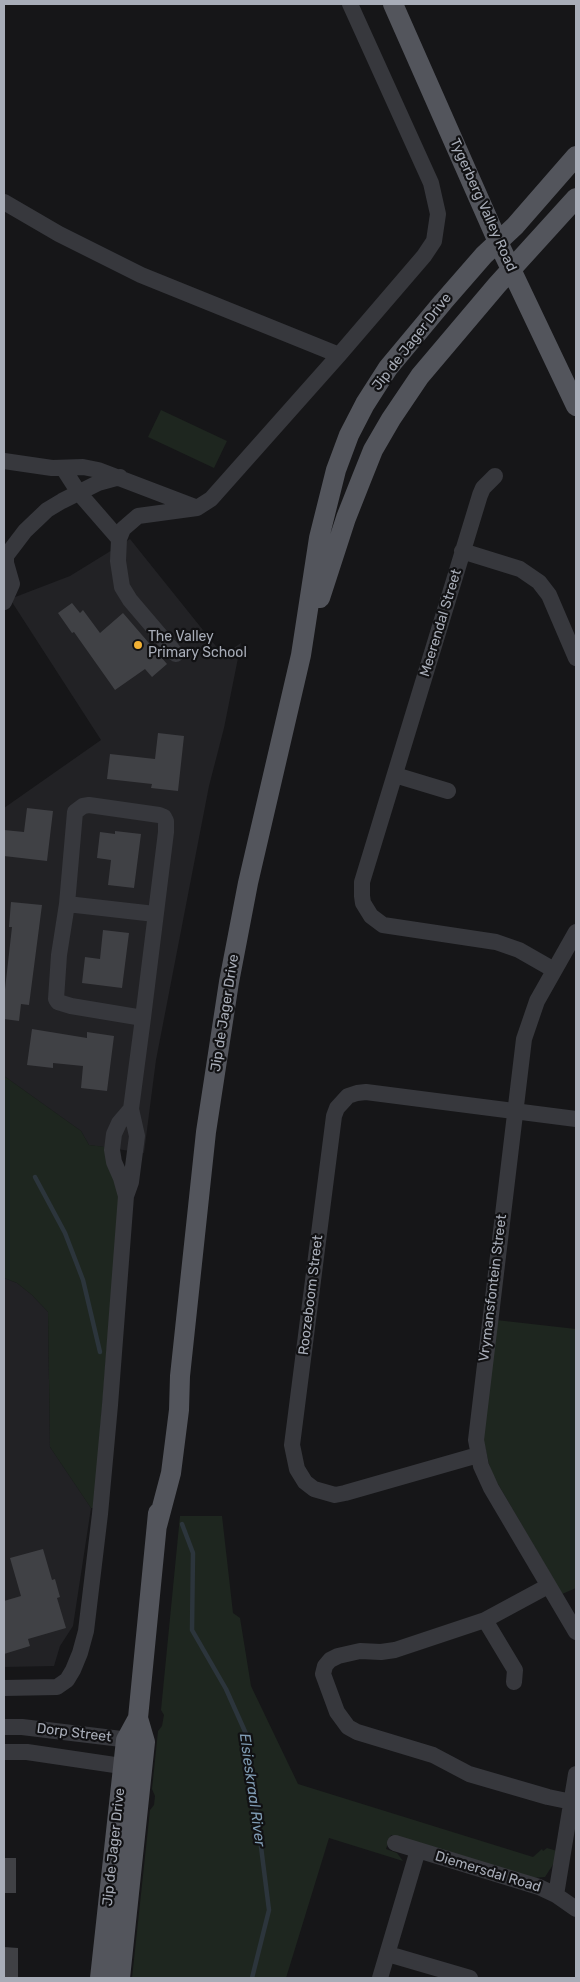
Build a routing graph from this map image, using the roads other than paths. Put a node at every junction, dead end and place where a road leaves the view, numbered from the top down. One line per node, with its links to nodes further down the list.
1 (350, 4): 8 (street)
2 (393, 4): 6 (main road, Tygerberg Valley Road)
3 (576, 156): 6 (main road, Jip de Jager Drive)
4 (576, 198): 7 (main road, Jip de Jager Drive)
5 (4, 202): 8 (street)
6 (498, 242): 7 (main road, Tygerberg Valley Road); 20 (main road, Jip de Jager Drive)
7 (512, 270): 9 (main road, Tygerberg Valley Road); 20 (main road, Jip de Jager Drive)
8 (339, 356): 15 (street)
9 (576, 406)
10 (4, 460): 11 (street)
11 (63, 468): 13 (street); 14 (street)
12 (495, 476): 17 (street, Meerendal Street)
13 (120, 477): 14 (street); 15 (street)
14 (79, 493): 16 (street); 18 (street)
15 (197, 508): 16 (street)
16 (120, 539): 19 (street)
17 (462, 551): 21 (street); 22 (street, Meerendal Street)
18 (4, 602)
19 (176, 654)
20 (301, 655): 40 (main road, Jip de Jager Drive)
21 (576, 658)
22 (395, 774): 23 (street); 27 (street, Meerendal Street)
23 (448, 791)
24 (67, 904): 25 (street); 25 (street); 28 (street)
25 (155, 914): 28 (street)
26 (576, 932): 27 (street, Vrymansfontein Street)
27 (554, 970): 30 (street, Vrymansfontein Street)
28 (143, 1018): 29 (street)
29 (131, 1109): 32 (street); 32 (street)
30 (514, 1111): 31 (street, Roozeboom Street); 33 (street, Vrymansfontein Street); 33 (street, Roozeboom Street)
31 (576, 1119)
32 (126, 1196): 38 (street)
33 (478, 1455): 34 (street, Vrymansfontein Street)
34 (548, 1586): 35 (street); 36 (street, Vrymansfontein Street)
35 (486, 1620): 37 (street); 45 (street)
36 (576, 1632)
37 (514, 1682)
38 (4, 1688)
39 (4, 1727): 40 (street, Dorp Street)
40 (135, 1741): 42 (main road, Jip de Jager Drive); 43 (main road, Jip de Jager Drive)
41 (4, 1752): 42 (street, Dorp Street)
42 (123, 1766): 43 (street, Dorp Street); 51 (main road, Jip de Jager Drive)
43 (142, 1768): 52 (main road, Jip de Jager Drive)
44 (576, 1774): 45 (street)
45 (572, 1802): 48 (street)
46 (395, 1843): 47 (street, Diemersdal Road)
47 (418, 1850): 48 (street, Diemersdal Road); 50 (street)
48 (556, 1895): 49 (street, Diemersdal Road)
49 (576, 1909)
50 (388, 1954): 53 (street); 54 (street)
51 (100, 1978)
52 (120, 1978)
53 (380, 1978)
54 (470, 1978)

